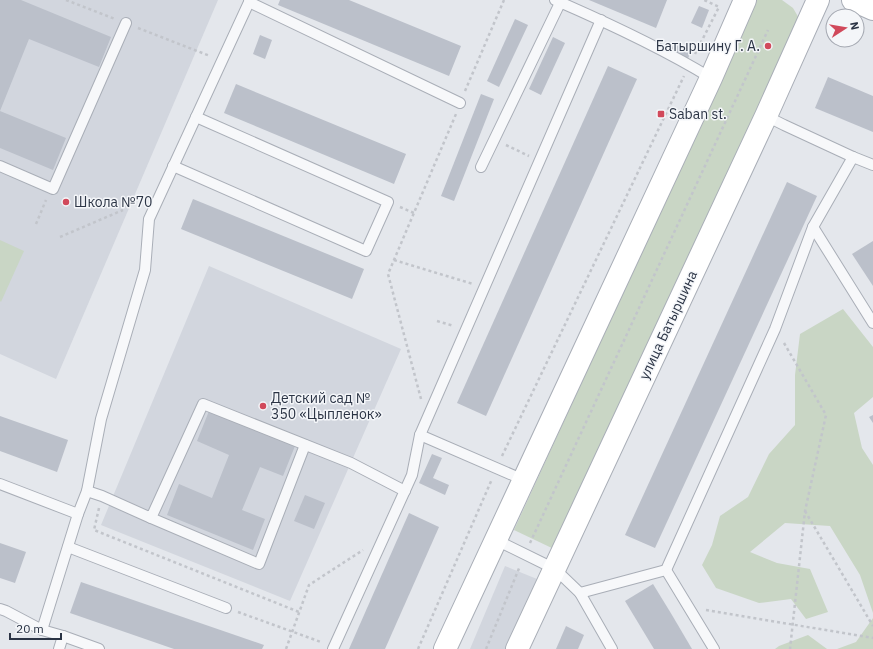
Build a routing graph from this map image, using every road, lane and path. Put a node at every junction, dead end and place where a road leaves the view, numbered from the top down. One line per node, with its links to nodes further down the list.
1 (66, 0): 11 (path)
2 (504, 0): 16 (path)
3 (704, 0): 14 (path)
4 (745, 0): 15 (street)
5 (818, 0): 17 (street, улица Батыршина)
6 (853, 0): 9 (street)
7 (249, 1): 13 (lane); 16 (lane)
8 (557, 1): 10 (lane); 19 (lane)
9 (873, 9)
10 (601, 20): 14 (lane); 21 (lane)
11 (126, 23): 13 (path); 26 (lane)
12 (768, 30): 50 (path)
13 (221, 62): 18 (lane)
14 (689, 65): 15 (lane); 38 (path)
15 (711, 78): 39 (street)
16 (460, 103): 31 (path)
17 (766, 116): 20 (lane); 51 (street, улица Батыршина)
18 (196, 117): 24 (lane); 24 (lane)
19 (494, 140): 21 (path); 25 (lane)
20 (853, 157): 22 (lane); 29 (lane)
21 (540, 161): 32 (lane)
22 (873, 165)
23 (0, 166): 26 (lane)
24 (173, 166): 41 (lane)
25 (481, 167)
26 (50, 188): 28 (path)
27 (123, 210): 30 (path)
28 (36, 224)
29 (812, 227): 33 (lane); 34 (lane)
30 (60, 237)
31 (394, 260): 32 (path); 35 (path)
32 (485, 287): 35 (lane)
33 (873, 323)
34 (775, 329): 44 (path); 52 (lane)
35 (426, 421): 36 (lane)
36 (420, 435): 38 (lane); 42 (lane)
37 (305, 445): 42 (lane); 46 (lane); 46 (lane)
38 (497, 468): 39 (lane); 68 (path)
39 (524, 480): 48 (street)
40 (0, 484): 45 (lane)
41 (87, 491): 43 (lane); 45 (lane)
42 (405, 491): 47 (lane)
43 (102, 496): 46 (lane); 57 (path)
44 (805, 511): 58 (path); 59 (path)
45 (78, 514): 49 (lane)
46 (151, 518)
47 (385, 535): 57 (path); 64 (lane)
48 (496, 540): 50 (lane); 69 (street)
49 (68, 547): 56 (lane); 60 (lane)
50 (525, 554): 51 (lane); 70 (path)
51 (555, 569): 53 (lane); 71 (street, улица Батыршина)
52 (666, 570): 53 (lane); 54 (lane)
53 (580, 593): 72 (lane)
54 (688, 607): 58 (path); 73 (lane)
55 (0, 608): 60 (lane)
56 (226, 608): 61 (path)
57 (299, 612): 61 (path)
58 (793, 625): 63 (path); 74 (path)
59 (873, 626)
60 (42, 630): 62 (lane)
61 (292, 632): 64 (path); 67 (path)
62 (64, 636): 65 (lane); 66 (lane)
63 (873, 638)
64 (333, 648)
65 (59, 649)
66 (100, 649)
67 (286, 649)
68 (418, 649)
69 (445, 649)
70 (486, 649)
71 (517, 649)
72 (612, 649)
73 (714, 649)
74 (790, 649)

